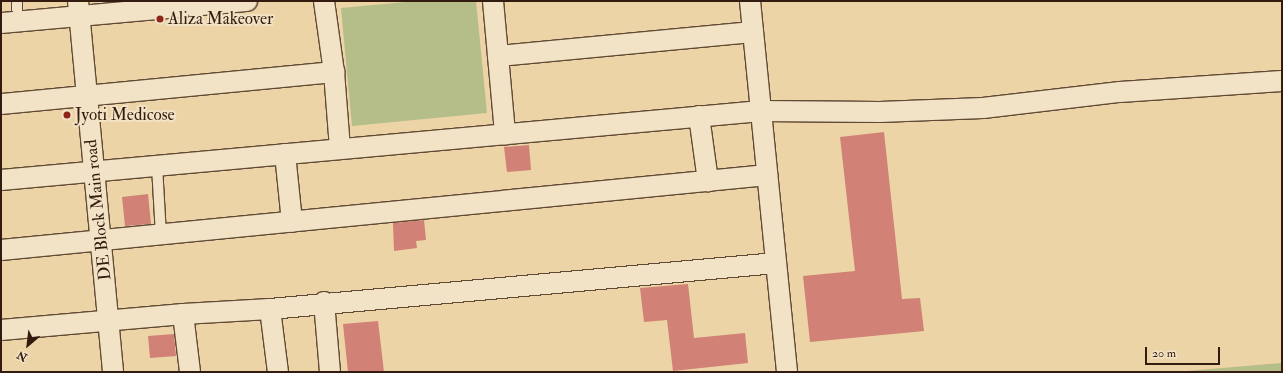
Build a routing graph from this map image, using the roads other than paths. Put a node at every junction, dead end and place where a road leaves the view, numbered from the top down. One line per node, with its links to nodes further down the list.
1 (17, 1): 8 (lane)
2 (248, 1): 6 (street)
3 (324, 1): 11 (street)
4 (493, 1): 10 (street)
5 (750, 1): 9 (street)
6 (140, 6): 7 (street)
7 (78, 8): 8 (street); 13 (street, DE Block Main road)
8 (9, 22)
9 (753, 32): 10 (street); 15 (street)
10 (498, 56): 17 (street)
11 (334, 72): 13 (street); 18 (street)
12 (1282, 81): 15 (street)
13 (87, 96): 14 (street); 21 (street, DE Block Main road)
14 (1, 104)
15 (761, 111): 16 (street); 22 (street)
16 (698, 116): 17 (street); 24 (street)
17 (505, 134): 18 (street)
18 (340, 149): 19 (street)
19 (285, 154): 20 (street); 25 (street)
20 (157, 166): 21 (street); 26 (lane)
21 (94, 172): 23 (street); 27 (street, DE Block Main road)
22 (767, 175): 24 (street); 29 (street)
23 (1, 180)
24 (708, 181): 25 (street)
25 (292, 222): 26 (street)
26 (161, 234): 27 (street)
27 (101, 241): 28 (street); 33 (street, DE Block Main road)
28 (1, 250)
29 (776, 263): 30 (street); 39 (street)
30 (324, 302): 31 (street); 38 (street)
31 (270, 309): 32 (street); 37 (street)
32 (183, 314): 33 (street); 36 (street)
33 (108, 321): 34 (street); 35 (street, DE Block Main road)
34 (1, 330)
35 (113, 372)
36 (190, 372)
37 (278, 372)
38 (330, 372)
39 (787, 372)

